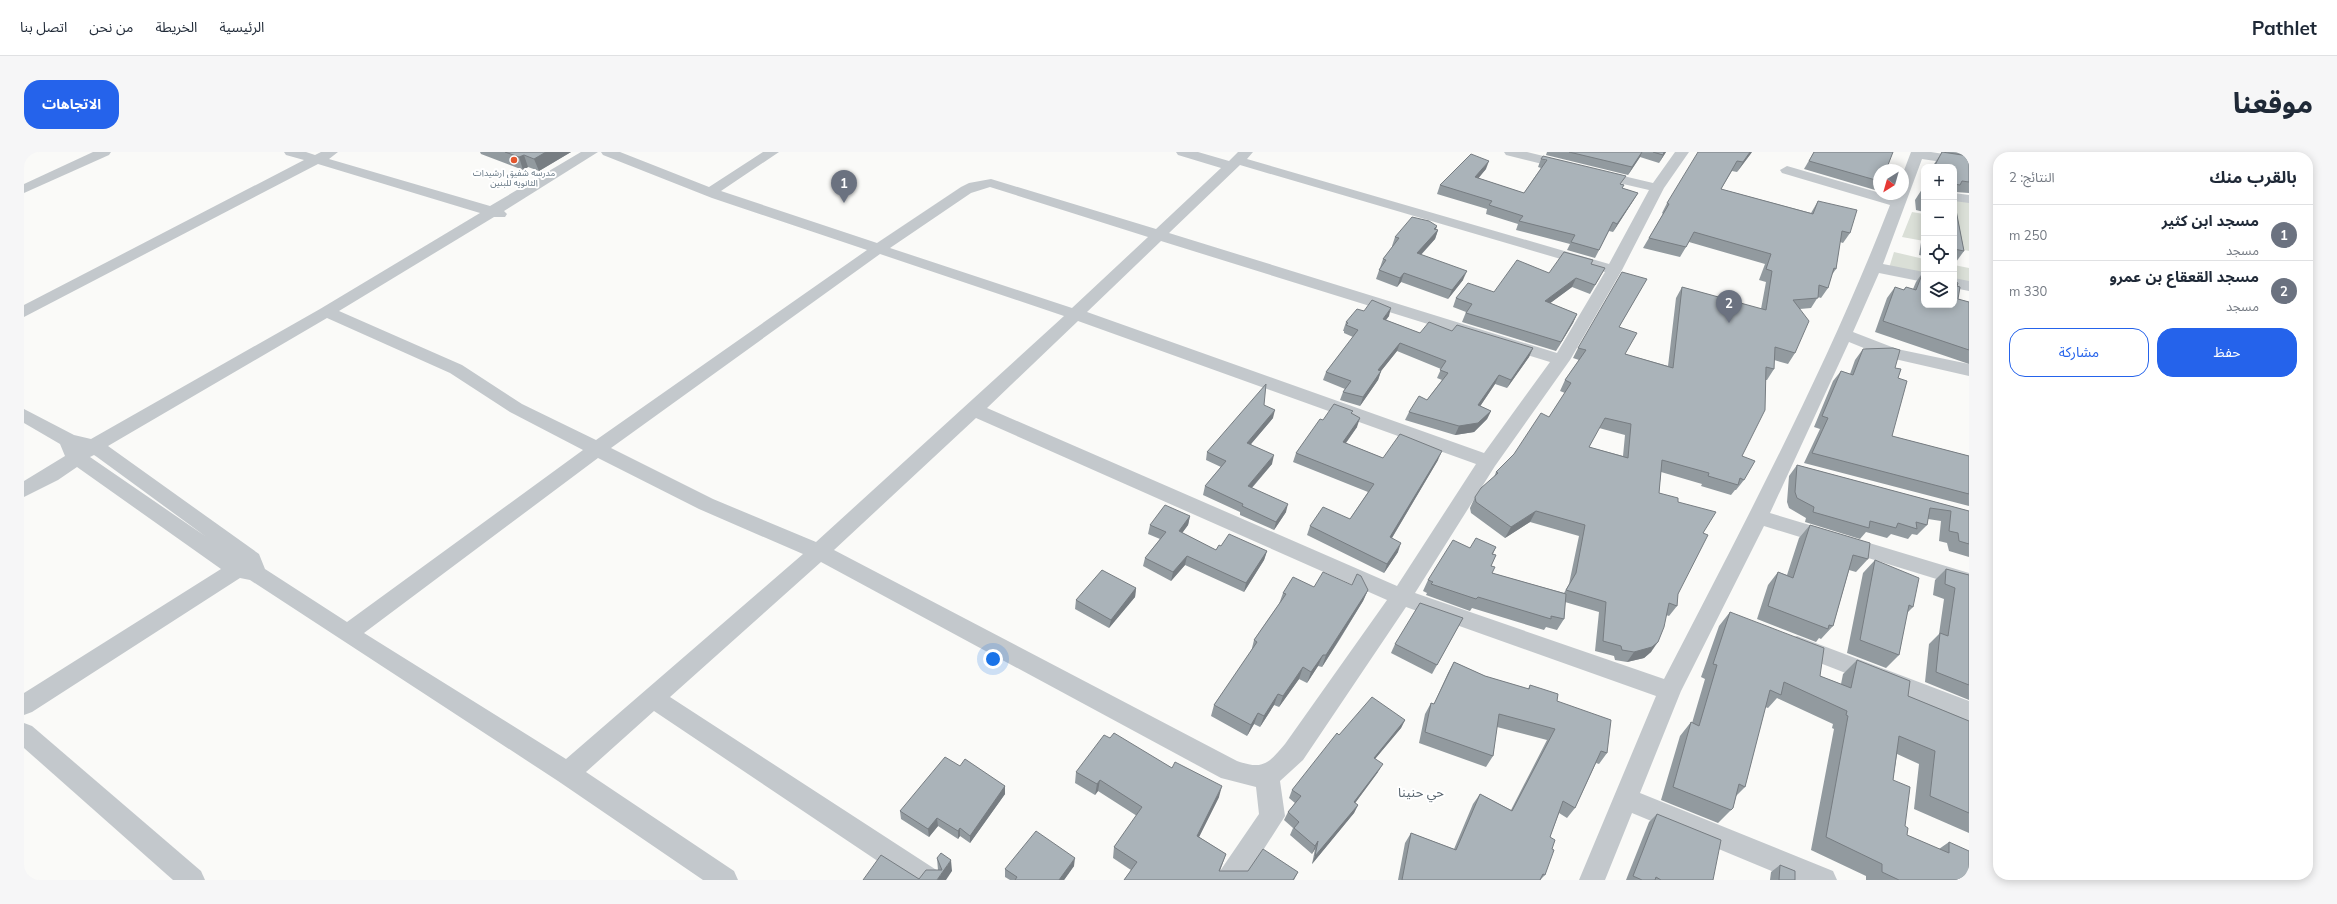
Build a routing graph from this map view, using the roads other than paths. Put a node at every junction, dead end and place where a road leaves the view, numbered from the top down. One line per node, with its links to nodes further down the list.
1 (104, 152): 19 (street)
2 (291, 152): 12 (street)
3 (331, 152): 12 (street)
4 (591, 152): 24 (street)
5 (608, 152): 20 (street); 24 (street)
6 (772, 152): 20 (street)
7 (1183, 152): 13 (street)
8 (1511, 152): 11 (street)
9 (1682, 152): 18 (street)
10 (1918, 153): 14 (street); 16 (street)
11 (1526, 154): 18 (street)
12 (317, 160): 24 (street); 32 (street)
13 (1238, 160): 25 (street); 28 (street)
14 (1969, 162)
15 (1787, 170): 17 (street)
16 (1909, 181)
17 (1873, 187)
18 (1657, 188): 28 (street)
19 (24, 189)
20 (710, 192): 26 (street)
21 (1957, 197): 22 (street)
22 (1969, 199)
23 (1902, 200): 27 (street)
24 (498, 214): 34 (street)
25 (1157, 235): 26 (street); 33 (street); 36 (street)
26 (878, 249): 33 (street); 40 (street)
27 (1874, 267): 29 (street); 35 (street)
28 (1614, 270): 36 (street)
29 (1921, 276)
30 (1957, 284): 31 (street)
31 (1969, 286)
32 (24, 312)
33 (1075, 314): 38 (street); 42 (street)
34 (330, 315): 40 (street); 41 (street)
35 (1844, 334): 37 (street); 44 (street)
36 (1561, 360): 42 (street)
37 (1969, 370)
38 (974, 410): 45 (street); 48 (street)
39 (24, 415): 41 (street)
40 (597, 449): 45 (street); 51 (street)
41 (85, 451): 43 (street); 46 (street)
42 (1488, 461): 48 (street)
43 (24, 490)
44 (1758, 517): 47 (street); 49 (street)
45 (819, 552): 54 (street); 59 (street)
46 (247, 572): 51 (street); 55 (street)
47 (1969, 581)
48 (1401, 597): 53 (street); 59 (street)
49 (1710, 612): 50 (street); 53 (street)
50 (1732, 620)
51 (348, 633): 58 (street)
52 (1777, 637): 56 (street)
53 (1670, 691): 60 (street)
54 (652, 698): 58 (street); 63 (street)
55 (24, 705)
56 (1969, 711)
57 (24, 733): 61 (street)
58 (567, 773): 62 (street)
59 (1267, 776): 64 (street)
60 (1626, 799): 65 (street); 66 (street)
61 (192, 880)
62 (725, 880)
63 (929, 880)
64 (1229, 880)
65 (1592, 880)
66 (1824, 880)

